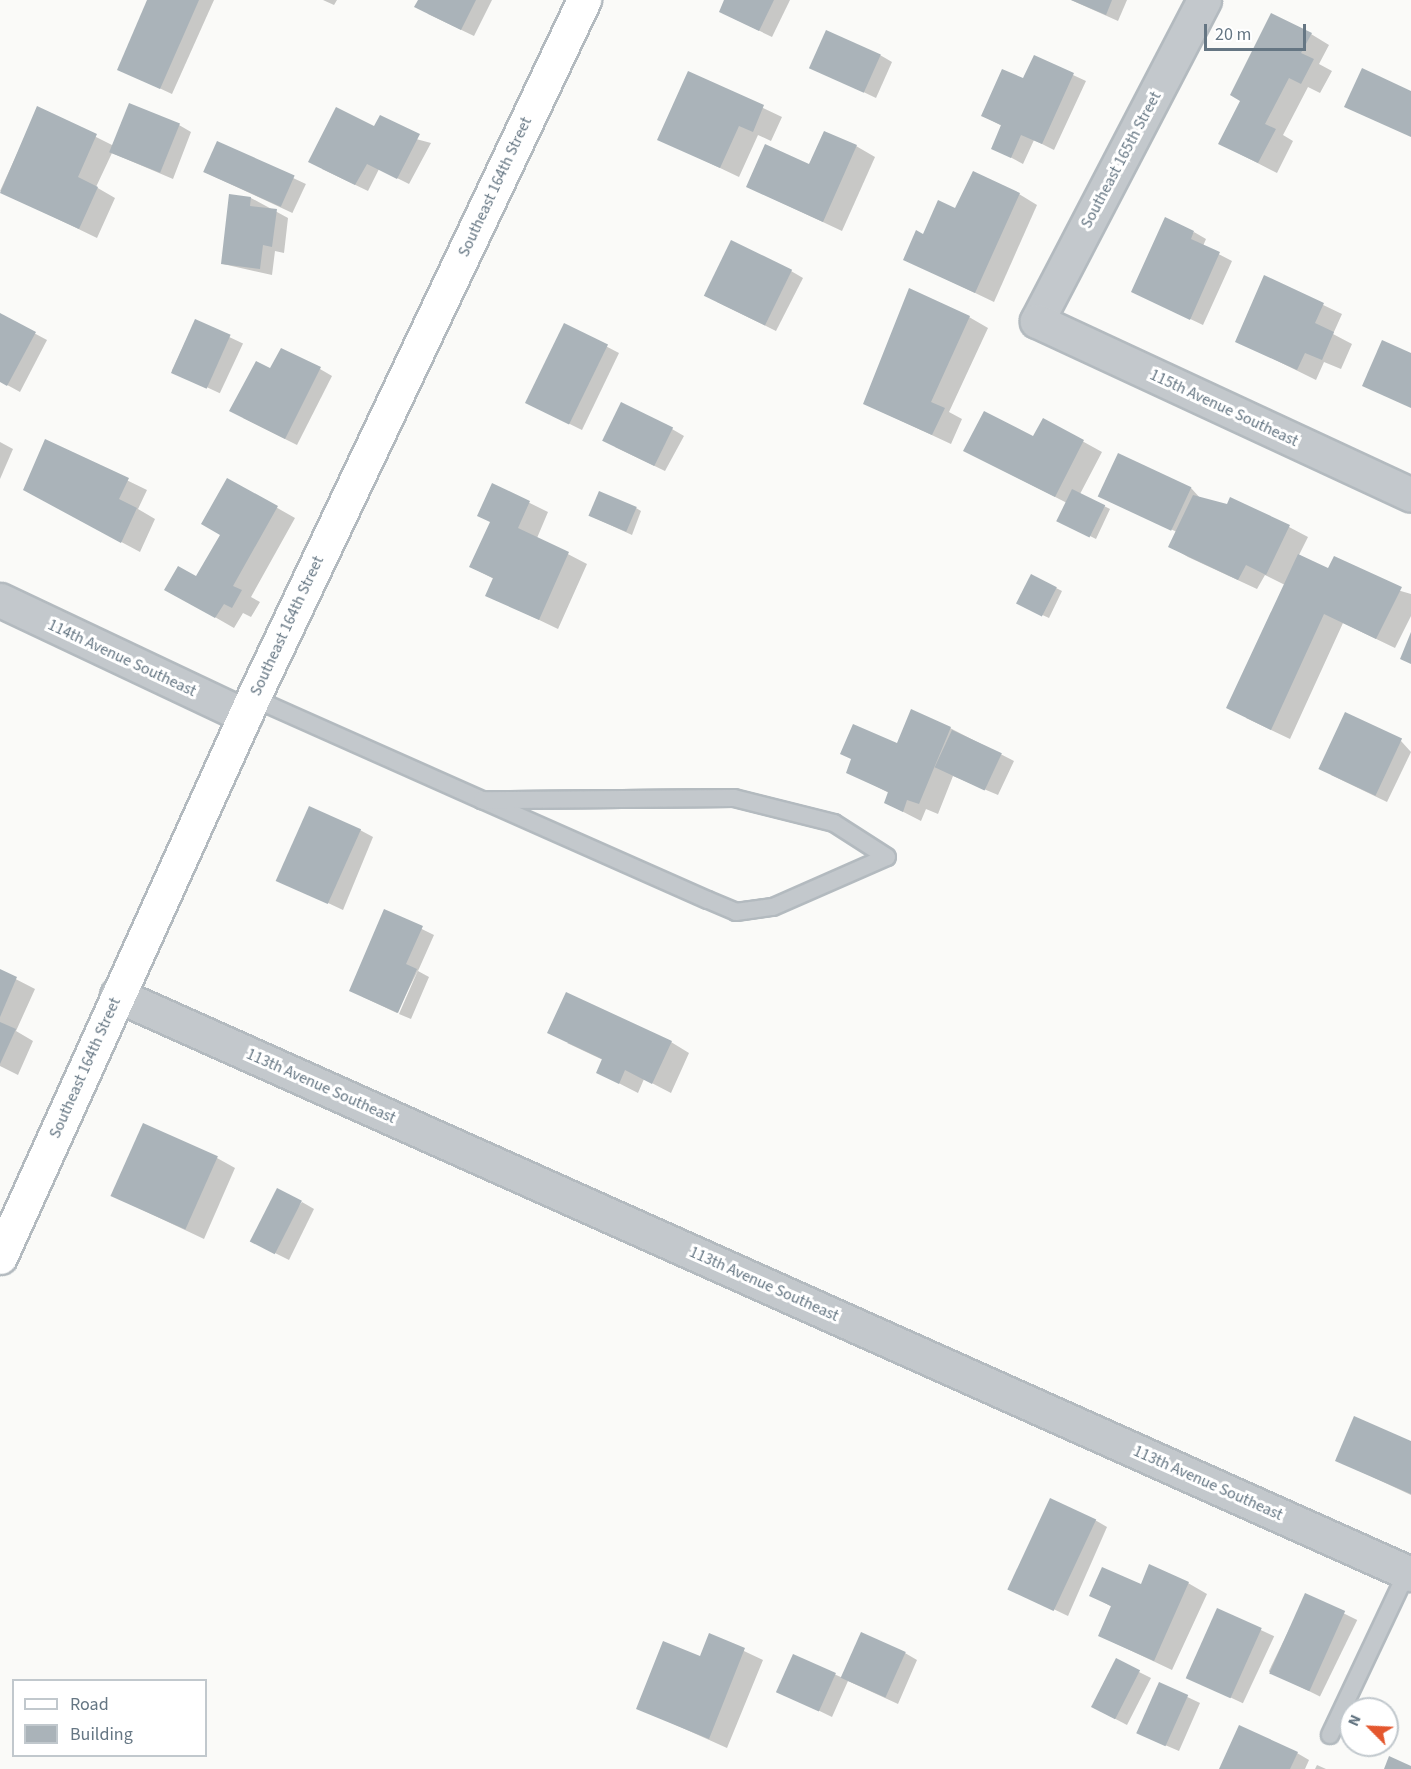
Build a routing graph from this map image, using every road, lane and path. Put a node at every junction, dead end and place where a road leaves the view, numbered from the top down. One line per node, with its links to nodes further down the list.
1 (584, 0): 6 (street, Southeast 164th Street)
2 (1204, 0): 3 (street, Southeast 165th Street)
3 (1037, 321): 4 (street, 115th Avenue Southeast)
4 (1411, 495)
5 (0, 600): 6 (street, 114th Avenue Southeast)
6 (249, 707): 7 (lane); 8 (street, Southeast 164th Street)
7 (482, 800): 7 (lane)
8 (117, 995): 9 (street, Southeast 164th Street); 10 (street, 113th Avenue Southeast)
9 (0, 1257)
10 (1409, 1573): 11 (lane)
11 (1330, 1735)

